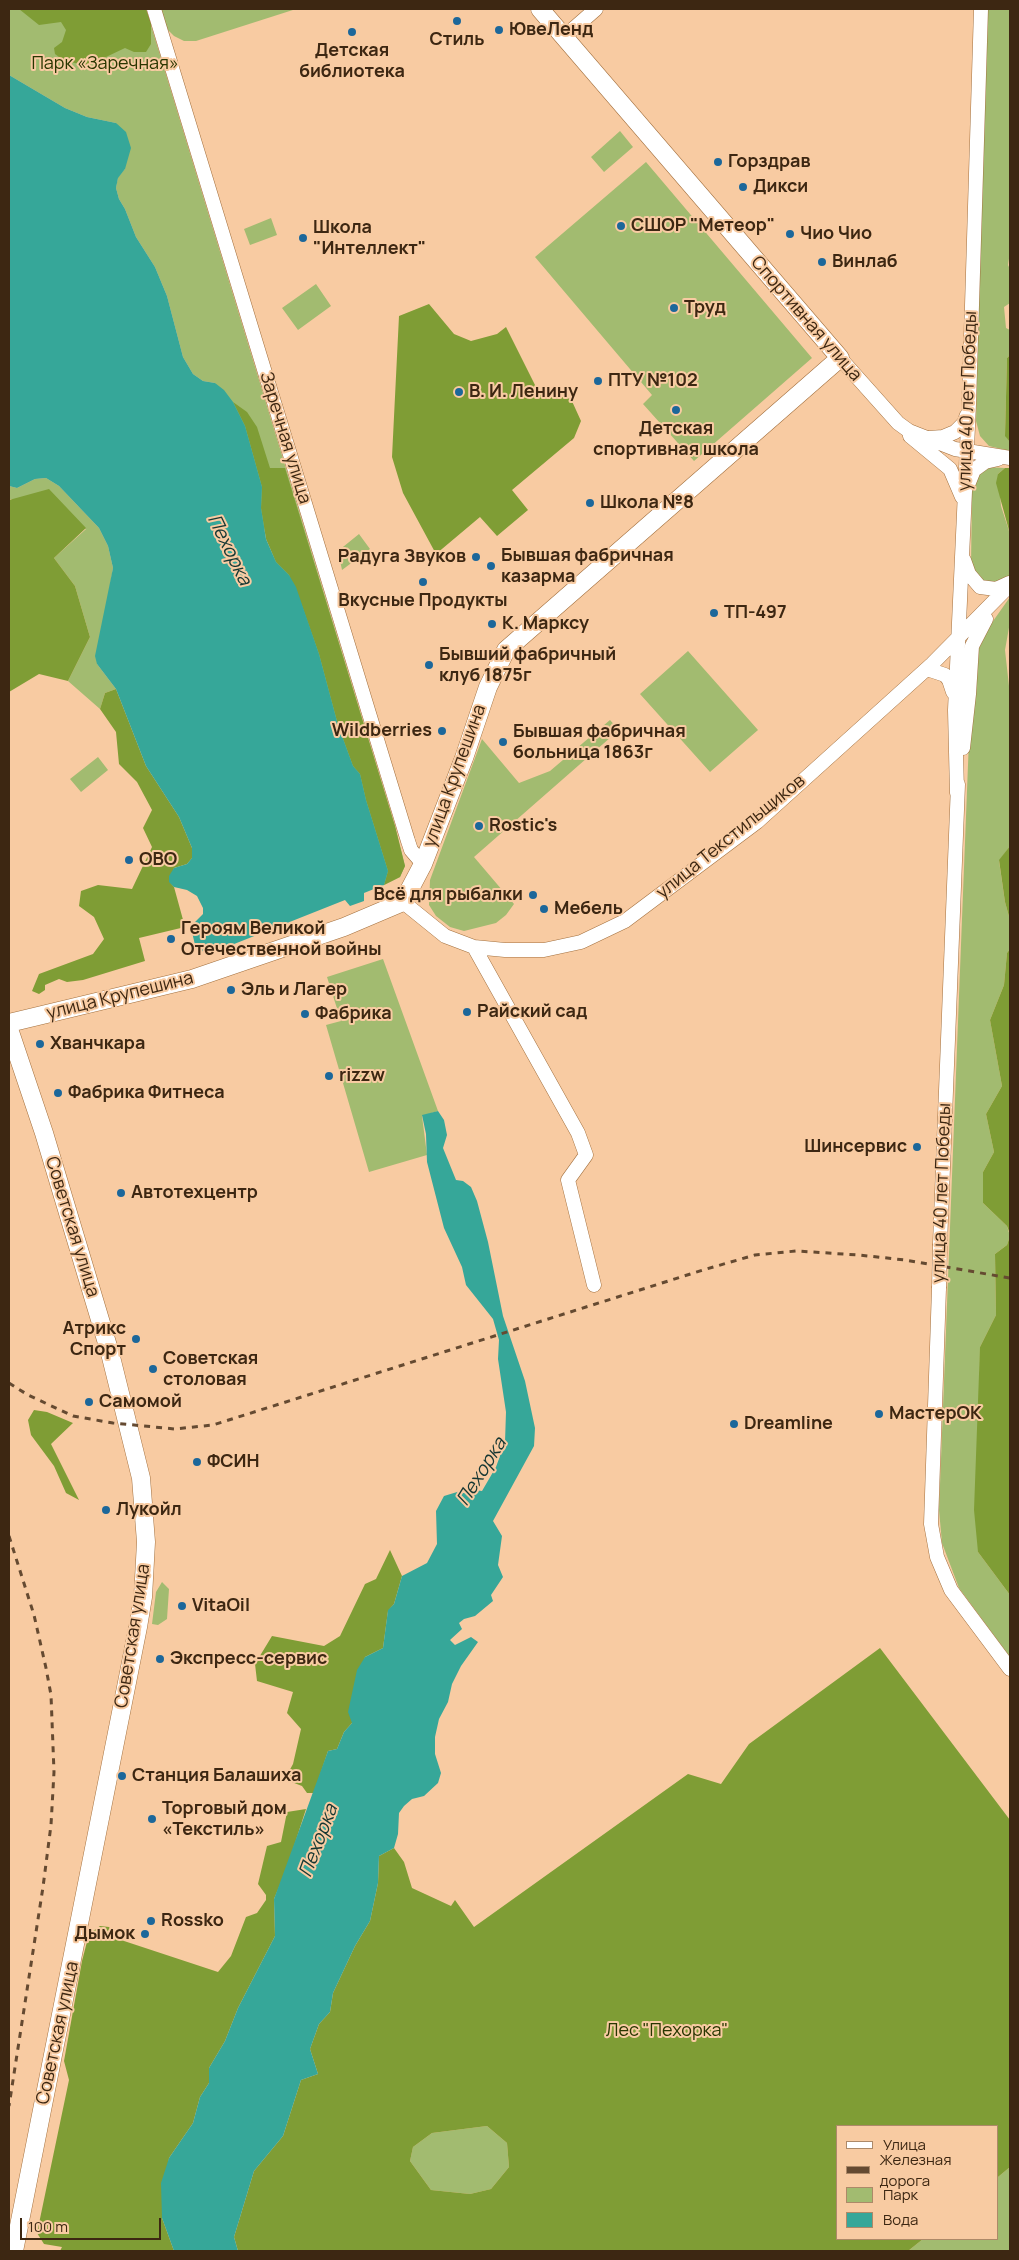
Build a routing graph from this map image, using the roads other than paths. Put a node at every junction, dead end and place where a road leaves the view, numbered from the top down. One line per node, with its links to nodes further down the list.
1 (154, 9): 19 (street, Заречная улица)
2 (540, 9): 5 (main road, Спортивная улица)
3 (596, 9): 5 (street)
4 (981, 9): 7 (street, улица 40 лет Победы)
5 (564, 37): 6 (main road, Спортивная улица)
6 (840, 358): 8 (street, Спортивная улица); 19 (main road, улица Крупешина)
7 (969, 404): 9 (street); 10 (street, улица 40 лет Победы); 11 (street)
8 (898, 423): 9 (street, Спортивная улица); 12 (street)
9 (918, 436): 10 (street, Спортивная улица)
10 (967, 451): 11 (street, Спортивная улица); 12 (street, улица 40 лет Победы)
11 (1007, 458): 12 (street)
12 (964, 508): 13 (street, улица 40 лет Победы)
13 (962, 552): 14 (street); 15 (street, улица 40 лет Победы)
14 (1010, 585): 15 (street, улица Текстильщиков); 18 (street, улица 40 лет Победы)
15 (958, 640): 16 (street, улица Текстильщиков); 17 (street, улица 40 лет Победы)
16 (927, 669): 17 (street); 21 (street, улица Текстильщиков)
17 (955, 710): 18 (street, улица 40 лет Победы)
18 (957, 793): 25 (street, улица 40 лет Победы, bridge)
19 (423, 864): 20 (main road, улица Крупешина)
20 (403, 902): 21 (street, улица Текстильщиков); 22 (main road, улица Крупешина)
21 (474, 947): 24 (street)
22 (9, 1023)
23 (9, 1030): 26 (main road, Советская улица)
24 (594, 1285)
25 (1010, 1669)
26 (14, 2251)

